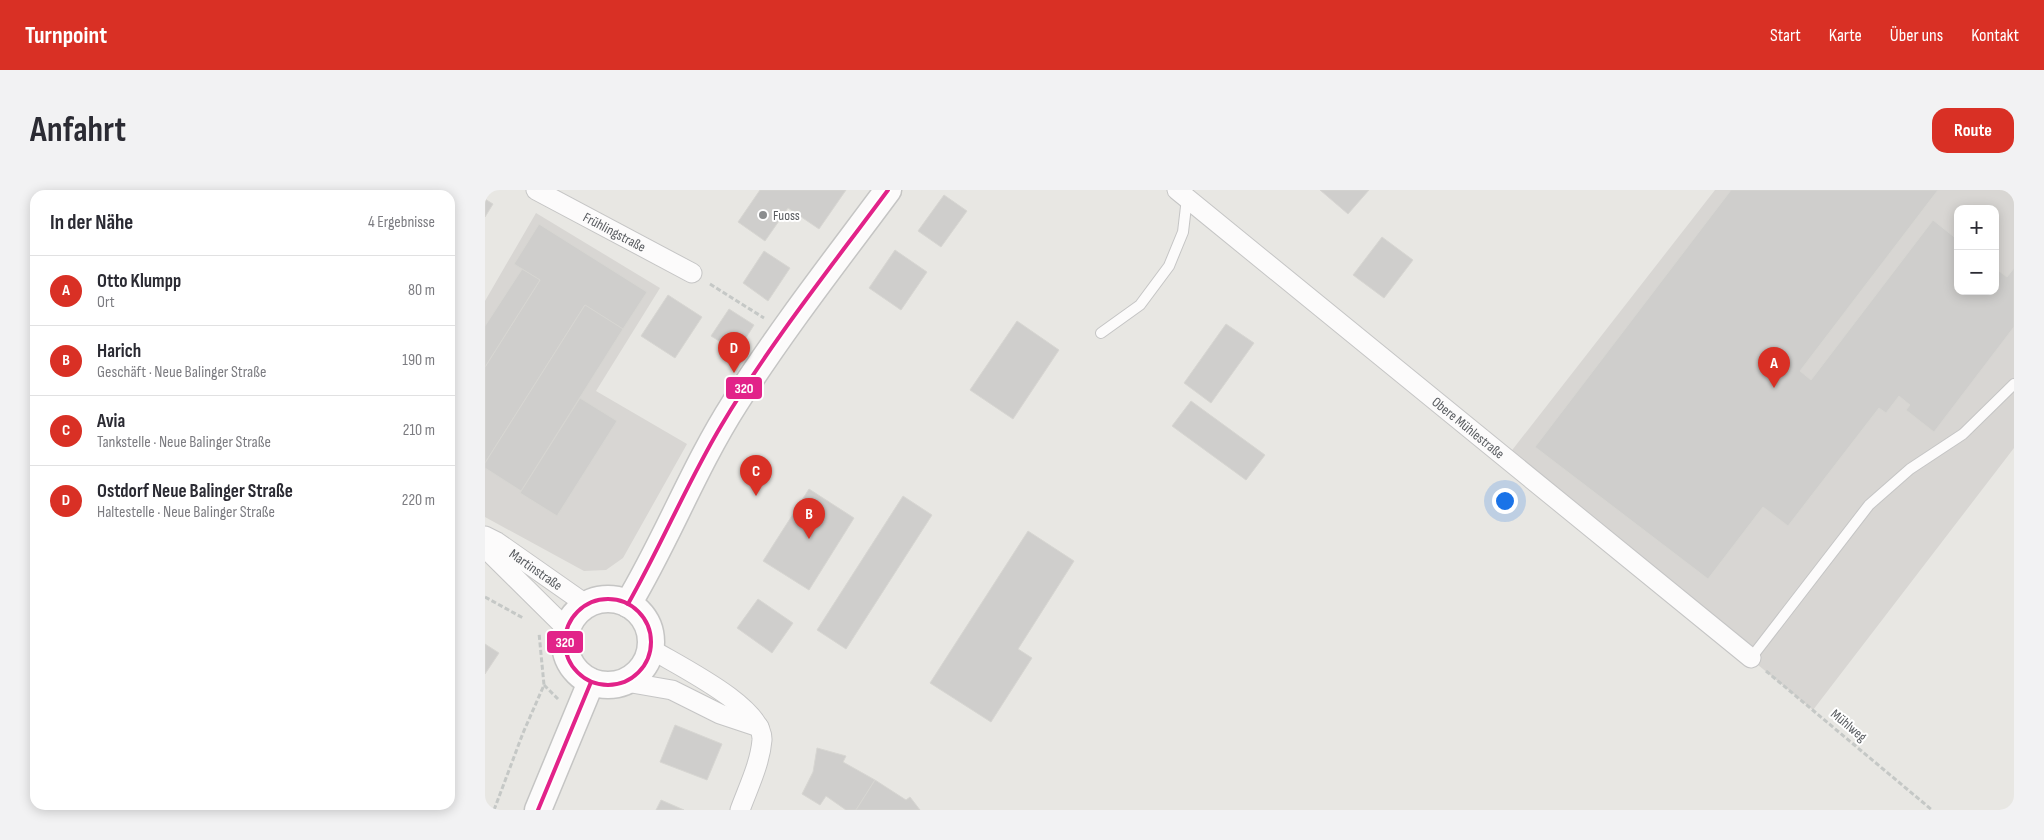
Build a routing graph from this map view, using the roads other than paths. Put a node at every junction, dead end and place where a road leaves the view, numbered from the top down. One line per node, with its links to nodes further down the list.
1 (536, 190): 4 (street, Frühlingstraße)
2 (888, 190): 9 (main road)
3 (1182, 194): 5 (lane, Obere Mühlestraße); 13 (street, Obere Mühlestraße)
4 (692, 273)
5 (1101, 333)
6 (2014, 384): 13 (lane)
7 (485, 536): 10 (street, Martinstraße)
8 (485, 548): 11 (street, Martinstraße)
9 (628, 604): 10 (main road); 12 (main road)
10 (587, 605): 11 (main road)
11 (567, 629): 14 (main road)
12 (651, 649): 15 (main road); 16 (street)
13 (1751, 658)
14 (591, 682): 15 (main road); 17 (main road)
15 (626, 682): 16 (street)
16 (759, 727): 18 (street)
17 (538, 810)
18 (740, 810)

